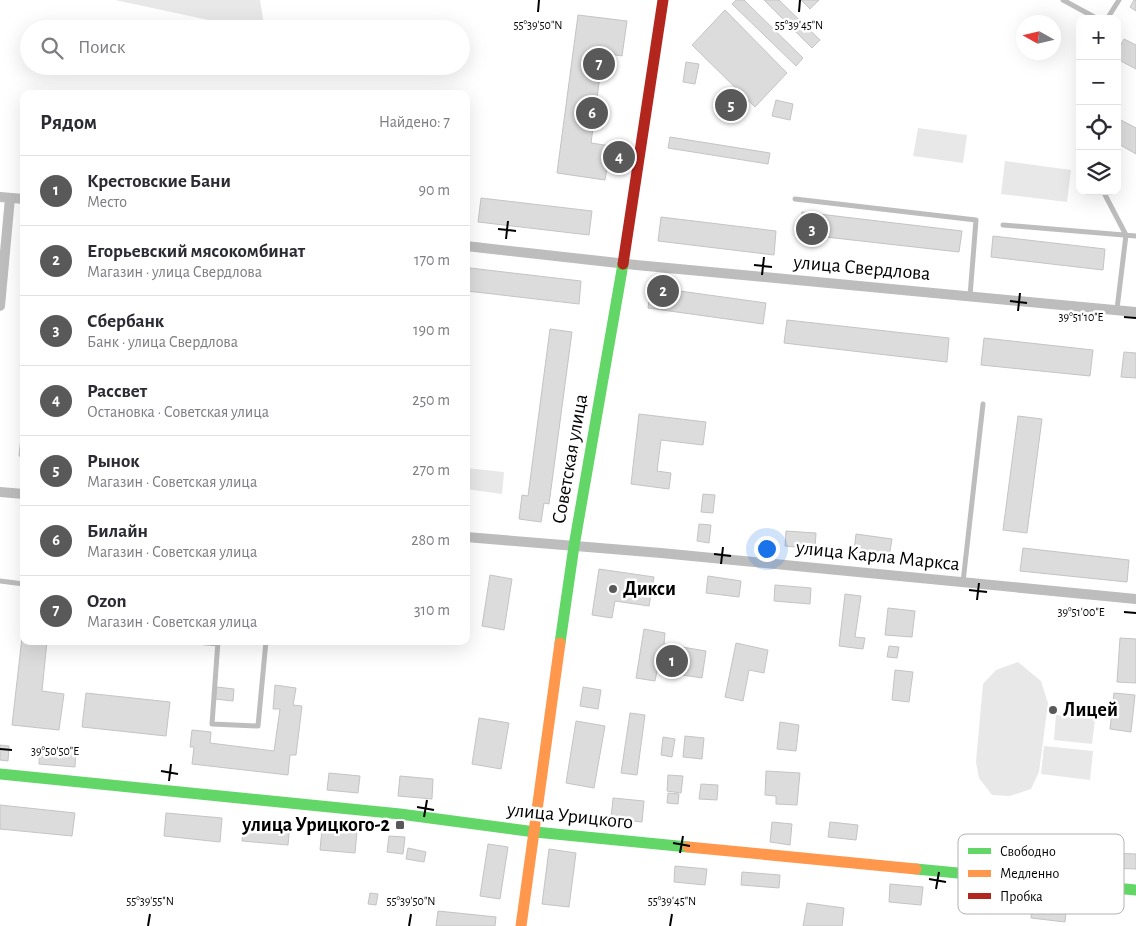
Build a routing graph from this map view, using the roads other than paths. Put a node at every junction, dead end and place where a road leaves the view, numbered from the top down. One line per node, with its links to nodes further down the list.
1 (664, 0): 14 (street, Советская улица)
2 (1063, 0): 4 (lane)
3 (1119, 0): 5 (lane)
4 (1091, 15)
5 (1110, 15)
6 (1105, 195): 11 (lane)
7 (5, 198): 9 (street); 16 (street)
8 (794, 198): 15 (lane)
9 (20, 199)
10 (1003, 225): 11 (lane)
11 (1126, 235): 12 (lane); 17 (lane)
12 (1136, 236)
13 (470, 246): 14 (street, улица Свердлова)
14 (623, 263): 15 (street, улица Свердлова); 23 (street, Советская улица)
15 (970, 296): 17 (street, улица Свердлова)
16 (0, 306)
17 (1117, 309): 18 (street, улица Свердлова)
18 (1136, 312)
19 (983, 404): 25 (lane)
20 (0, 492): 21 (street)
21 (20, 494)
22 (470, 537): 23 (street, улица Карла Маркса)
23 (574, 546): 25 (street, улица Карла Маркса); 31 (street, Советская улица)
24 (0, 581): 26 (lane)
25 (963, 582): 27 (street, улица Карла Маркса)
26 (20, 584)
27 (1136, 599)
28 (218, 645): 29 (lane)
29 (266, 645)
30 (0, 774): 31 (street, улица Урицкого)
31 (535, 832): 32 (street, улица Урицкого); 33 (street, Советская улица)
32 (958, 873)
33 (521, 926)

